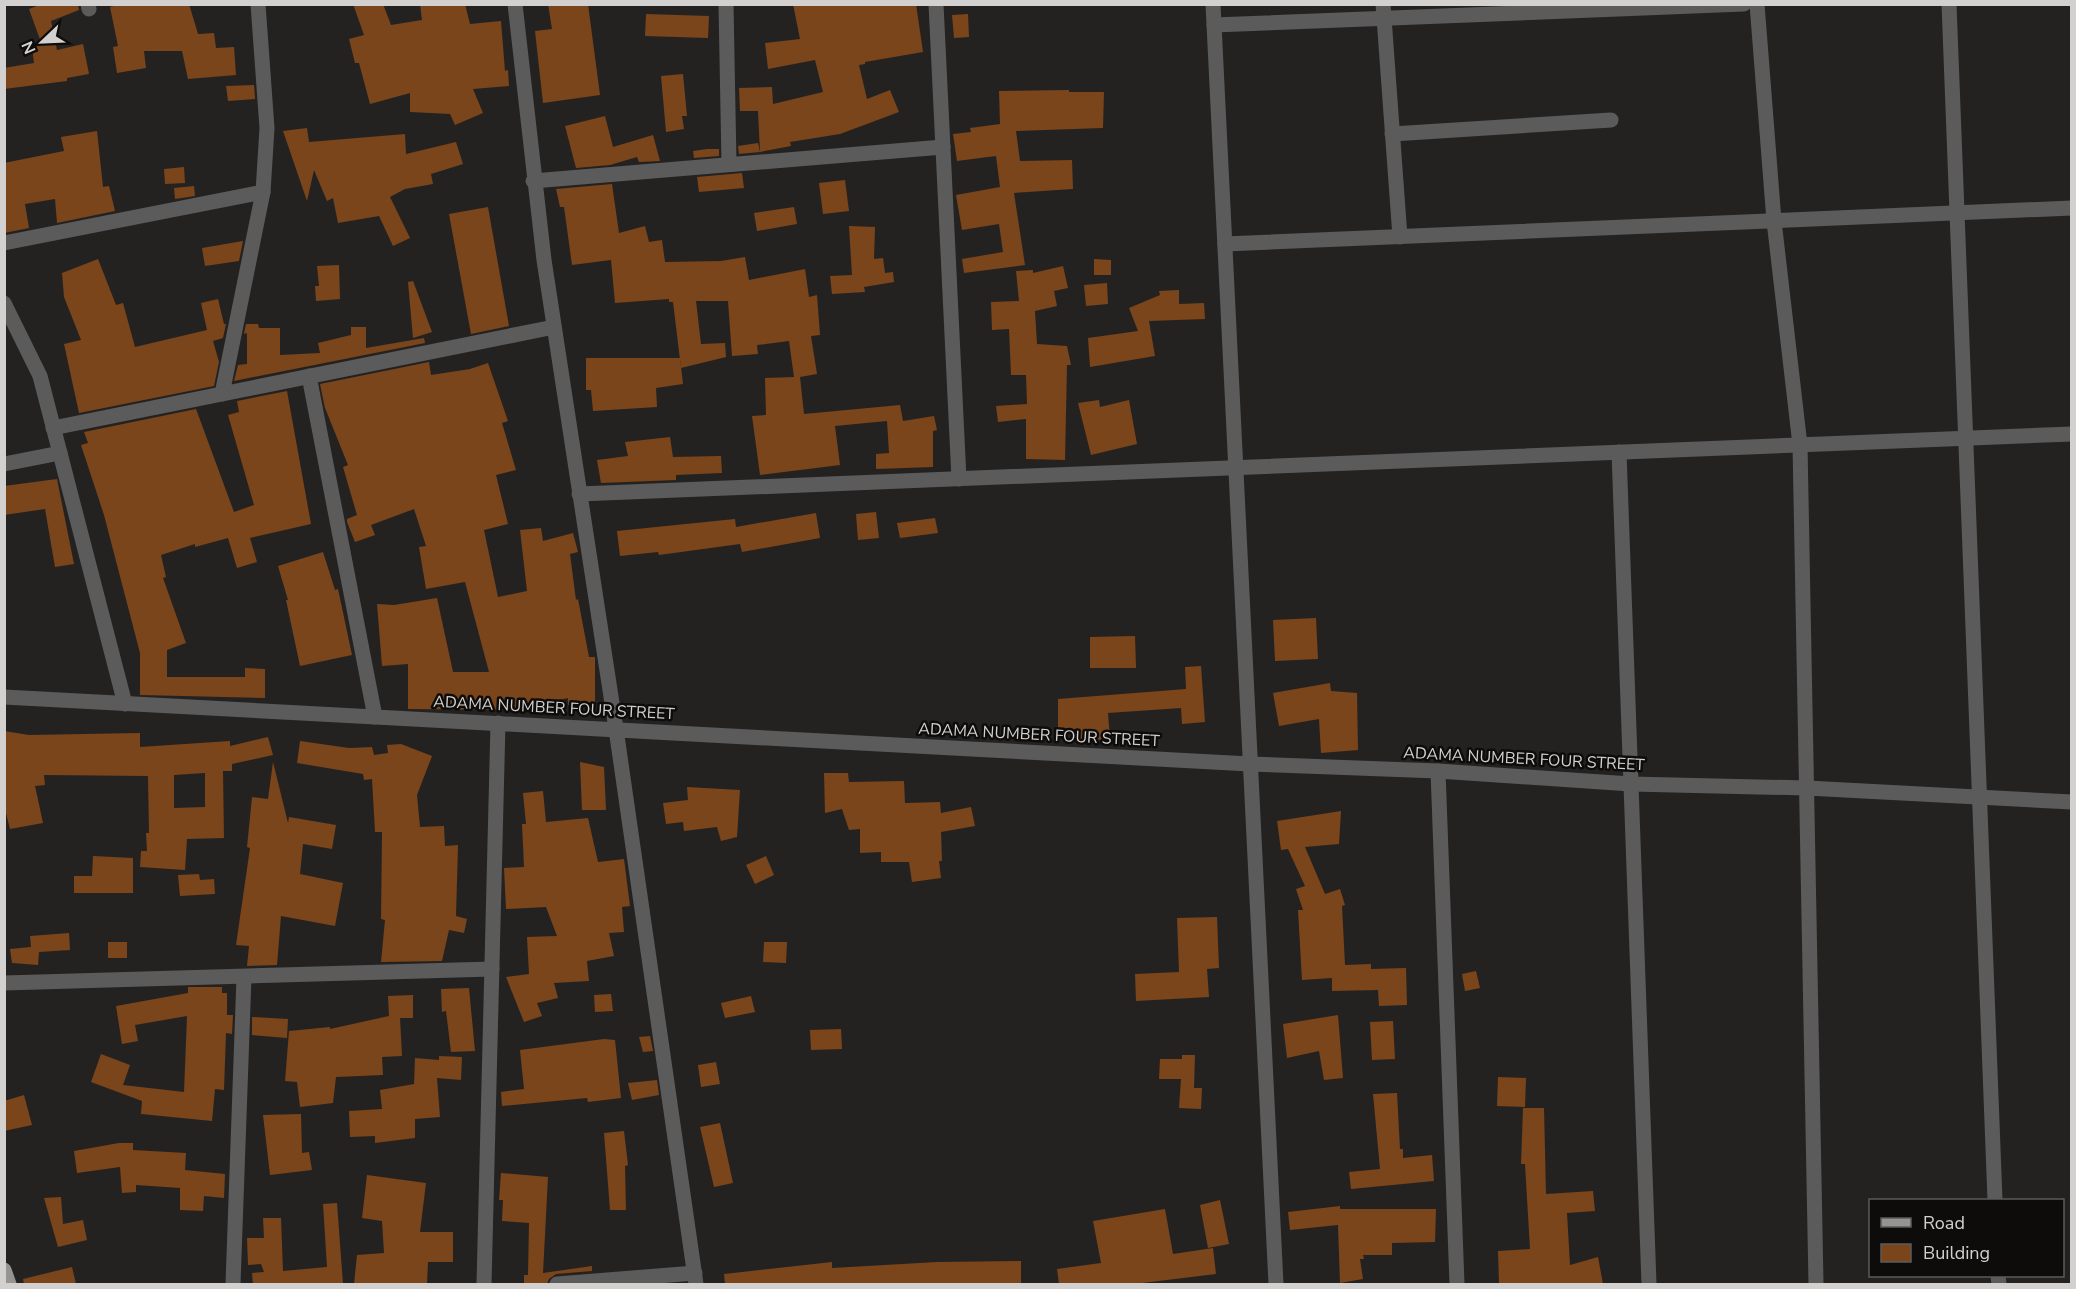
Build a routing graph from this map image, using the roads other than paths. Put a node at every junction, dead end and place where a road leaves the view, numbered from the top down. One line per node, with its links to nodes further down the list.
1 (258, 4): 17 (street)
2 (515, 4): 16 (street)
3 (726, 4): 15 (street)
4 (936, 4): 14 (street)
5 (1213, 4): 11 (street)
6 (1744, 4): 9 (street)
7 (1757, 4): 20 (street)
8 (1949, 4): 19 (street)
9 (1628, 7): 10 (street)
10 (1383, 12): 11 (street); 13 (street)
11 (1214, 25): 23 (street)
12 (1611, 120): 13 (street)
13 (1392, 134): 21 (street)
14 (943, 147): 15 (street); 36 (street)
15 (729, 164): 16 (street)
16 (533, 181): 25 (street)
17 (263, 192): 22 (street); 27 (street)
18 (2072, 208): 19 (street)
19 (1957, 213): 20 (street); 30 (street)
20 (1774, 221): 21 (street); 31 (street)
21 (1400, 237): 23 (street)
22 (4, 243)
23 (1225, 244): 35 (street)
24 (4, 303): 28 (street)
25 (554, 327): 26 (street); 37 (street)
26 (309, 376): 27 (street); 40 (street)
27 (222, 394): 28 (street)
28 (53, 428): 33 (street)
29 (2072, 434): 30 (street)
30 (1965, 438): 31 (street); 47 (street)
31 (1800, 445): 32 (street); 46 (street)
32 (1619, 452): 35 (street); 45 (street)
33 (60, 453): 34 (street); 39 (street)
34 (4, 464)
35 (1236, 468): 36 (street); 43 (street)
36 (959, 479): 37 (street)
37 (579, 494): 42 (street)
38 (4, 697): 39 (street, ADAMA NUMBER FOUR STREET)
39 (125, 704): 40 (street, ADAMA NUMBER FOUR STREET)
40 (375, 717): 41 (street, ADAMA NUMBER FOUR STREET)
41 (498, 723): 42 (street, ADAMA NUMBER FOUR STREET); 49 (street)
42 (616, 729): 43 (street, ADAMA NUMBER FOUR STREET); 54 (street)
43 (1250, 764): 44 (street, ADAMA NUMBER FOUR STREET); 59 (street)
44 (1438, 771): 45 (street, ADAMA NUMBER FOUR STREET); 60 (street)
45 (1631, 784): 46 (street, ADAMA NUMBER FOUR STREET); 61 (street)
46 (1807, 788): 47 (street, ADAMA NUMBER FOUR STREET); 62 (street)
47 (1979, 799): 48 (street, ADAMA NUMBER FOUR STREET); 52 (street)
48 (2072, 802)
49 (492, 969): 50 (street); 57 (street)
50 (244, 977): 51 (street); 56 (street)
51 (4, 983)
52 (1995, 1199)
53 (4, 1270): 55 (main road)
54 (695, 1278): 58 (street)
55 (9, 1284)
56 (233, 1284)
57 (484, 1284)
58 (557, 1284)
59 (1276, 1284)
60 (1457, 1284)
61 (1649, 1284)
62 (1816, 1284)

